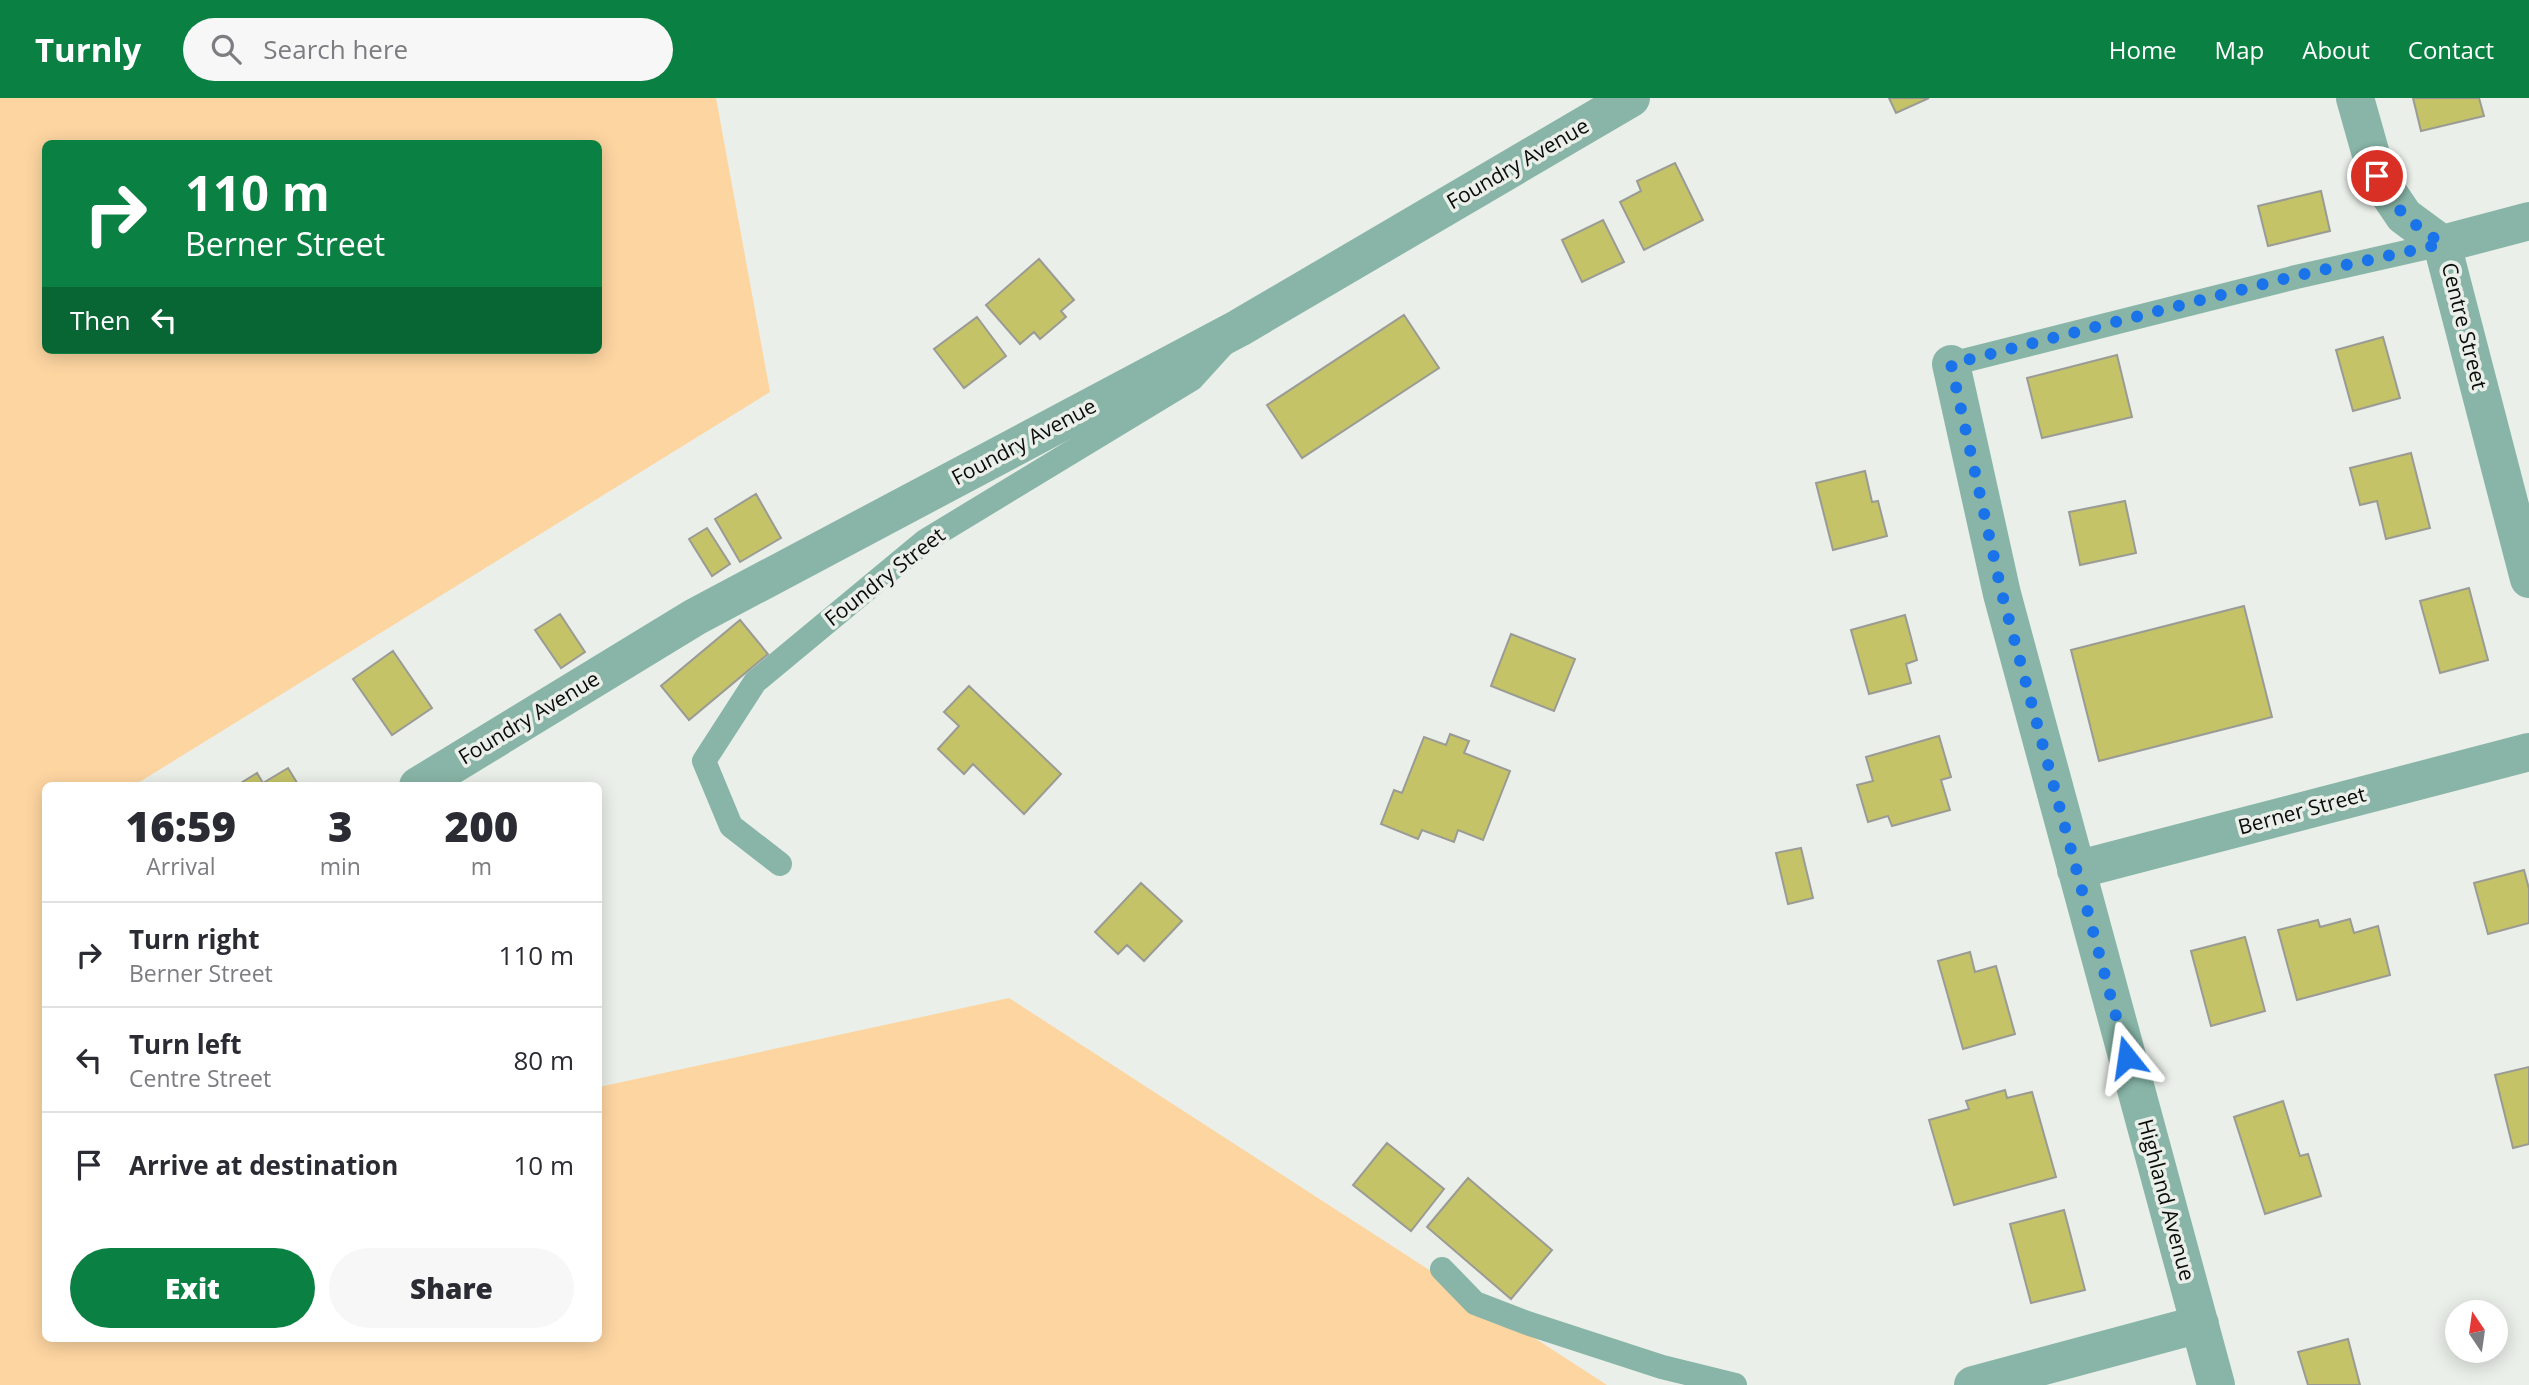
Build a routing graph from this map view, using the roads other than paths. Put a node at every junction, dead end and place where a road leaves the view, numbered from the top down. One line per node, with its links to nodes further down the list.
1 (1631, 98): 5 (street, Foundry Avenue)
2 (2355, 98): 4 (street, Centre Street)
3 (2529, 221): 4 (street)
4 (2442, 244): 6 (lane); 7 (street, Centre Street)
5 (1239, 328): 9 (street, Foundry Avenue); 10 (lane, Foundry Street)
6 (1951, 364): 11 (street, Highland Avenue)
7 (2529, 579)
8 (2529, 751): 11 (street, Berner Street)
9 (425, 782)
10 (780, 864)
11 (2076, 870): 13 (street, Highland Avenue)
12 (1442, 1269): 14 (lane)
13 (2200, 1324): 15 (street); 16 (street, Highland Avenue)
14 (1735, 1385)
15 (1973, 1385)
16 (2216, 1385)

